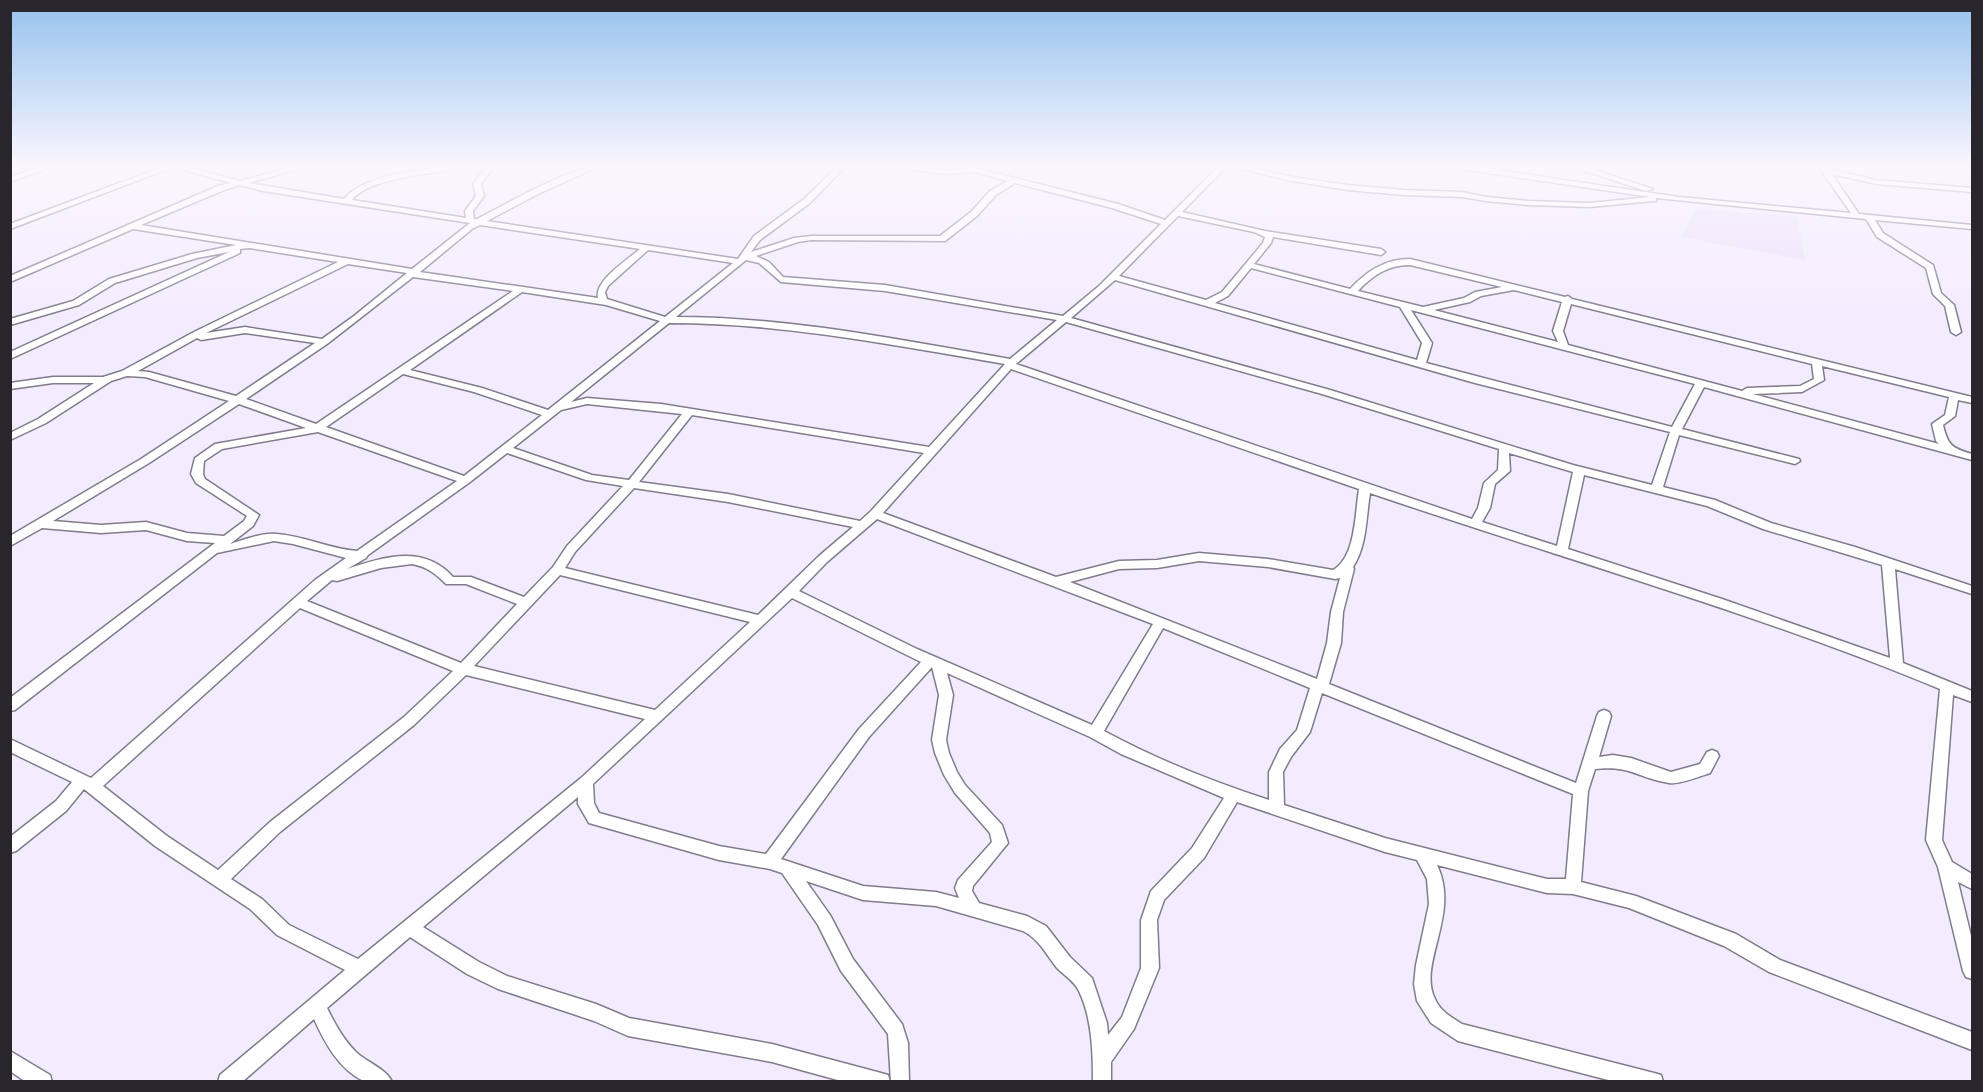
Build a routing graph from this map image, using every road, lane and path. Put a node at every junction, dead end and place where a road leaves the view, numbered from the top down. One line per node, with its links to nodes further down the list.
1 (34, 218): 15 (street)
2 (156, 218): 16 (street)
3 (456, 218): 13 (street)
4 (473, 218): 13 (street)
5 (481, 218): 13 (street)
6 (784, 218): 22 (street)
7 (969, 218): 22 (street)
8 (1151, 218): 14 (street)
9 (1172, 218): 14 (street)
10 (1199, 218): 18 (street)
11 (1869, 218): 39 (street)
12 (1887, 218): 17 (street)
13 (475, 221): 20 (street); 25 (street)
14 (1167, 223): 26 (street)
15 (10, 227)
16 (135, 227): 19 (street); 27 (street)
17 (1972, 227)
18 (1266, 233): 21 (street); 24 (street)
19 (249, 245): 23 (street); 38 (street); 43 (street)
20 (647, 247): 22 (street); 32 (street)
21 (1381, 252)
22 (742, 259): 36 (street); 37 (street)
23 (347, 261): 25 (street); 40 (street)
24 (1249, 265): 30 (street); 33 (street)
25 (415, 273): 29 (street); 41 (street)
26 (1114, 277): 33 (street); 36 (street)
27 (10, 279)
28 (1516, 286): 30 (street); 31 (street); 35 (street)
29 (520, 290): 32 (street); 47 (street)
30 (1352, 292): 34 (street)
31 (1568, 299): 42 (street); 44 (street)
32 (603, 302): 37 (street)
33 (1208, 303): 46 (street)
34 (1404, 306): 35 (street); 46 (street)
35 (1421, 310): 42 (street)
36 (1065, 319): 45 (street); 62 (street)
37 (664, 320): 45 (street); 56 (street)
38 (10, 322)
39 (1956, 332)
40 (182, 342): 41 (street); 48 (street)
41 (324, 342): 54 (street)
42 (1565, 348): 50 (street)
43 (10, 356)
44 (1817, 363): 52 (street); 53 (street)
45 (1011, 364): 63 (street); 70 (street)
46 (1421, 364): 59 (street)
47 (404, 371): 56 (street); 58 (street)
48 (126, 373): 49 (street); 54 (street)
49 (107, 380): 51 (street); 60 (street)
50 (1700, 384): 52 (street); 59 (street)
51 (10, 386)
52 (1730, 391): 64 (street)
53 (1954, 396): 55 (street); 64 (street)
54 (238, 400): 58 (street); 75 (street)
55 (1972, 400)
56 (554, 411): 57 (street); 61 (street)
57 (689, 412): 63 (street); 69 (street)
58 (316, 429): 68 (street); 77 (street)
59 (1675, 432): 66 (street); 71 (street)
60 (10, 437)
61 (507, 449): 68 (street); 69 (street)
62 (1504, 449): 67 (street); 73 (street)
63 (932, 451): 72 (street)
64 (1956, 452): 65 (street)
65 (1972, 457)
66 (1795, 461)
67 (1580, 471): 71 (street); 79 (street)
68 (466, 480): 81 (street)
69 (633, 482): 74 (street); 84 (street)
70 (1365, 488): 73 (street); 83 (street)
71 (1656, 490): 82 (street)
72 (875, 514): 74 (street); 85 (street)
73 (1476, 523): 79 (street)
74 (862, 525): 88 (street)
75 (35, 527): 76 (street); 77 (street); 78 (street)
76 (10, 530)
77 (228, 540): 80 (street)
78 (10, 542)
79 (1562, 550): 94 (street)
80 (213, 551): 81 (street); 99 (street)
81 (362, 555): 86 (street)
82 (1888, 563): 87 (street); 94 (street)
83 (1348, 569): 85 (street); 96 (street)
84 (557, 570): 90 (street); 91 (street)
85 (1054, 580): 92 (street)
86 (319, 583): 89 (street); 90 (street)
87 (1972, 590)
88 (790, 592): 91 (street); 93 (street)
89 (298, 602): 95 (street); 107 (street)
90 (527, 603): 95 (street)
91 (760, 620): 100 (street)
92 (1160, 622): 96 (street); 102 (street)
93 (934, 662): 102 (street); 113 (street); 119 (street)
94 (1897, 666): 97 (street)
95 (464, 669): 100 (street); 116 (street)
96 (1319, 686): 108 (street); 110 (street)
97 (1947, 687): 98 (street); 115 (street)
98 (1972, 697)
99 (10, 706)
100 (657, 716): 106 (street)
101 (1604, 716): 105 (street)
102 (1095, 732): 109 (street)
103 (10, 745): 107 (street)
104 (1712, 756): 105 (street)
105 (1589, 764): 108 (street)
106 (586, 782): 113 (street); 120 (street)
107 (88, 783): 111 (street); 116 (street)
108 (1581, 791): 118 (street)
109 (1234, 795): 110 (street); 125 (street)
110 (1277, 810): 112 (street)
111 (10, 846)
112 (1422, 854): 118 (street); 133 (street)
113 (770, 862): 114 (street)
114 (787, 867): 119 (street); 131 (street)
115 (1946, 867): 117 (street); 122 (street)
116 (219, 880): 121 (street)
117 (1972, 882)
118 (1573, 887): 124 (street)
119 (974, 910): 125 (street)
120 (409, 927): 121 (street); 130 (street)
121 (359, 969): 123 (street)
122 (1972, 971)
123 (316, 1005): 128 (street); 129 (street)
124 (1972, 1041)
125 (1102, 1059): 132 (street)
126 (10, 1060): 127 (street)
127 (43, 1082)
128 (227, 1082)
129 (383, 1082)
130 (880, 1082)
131 (900, 1082)
132 (1102, 1082)
133 (1653, 1082)

